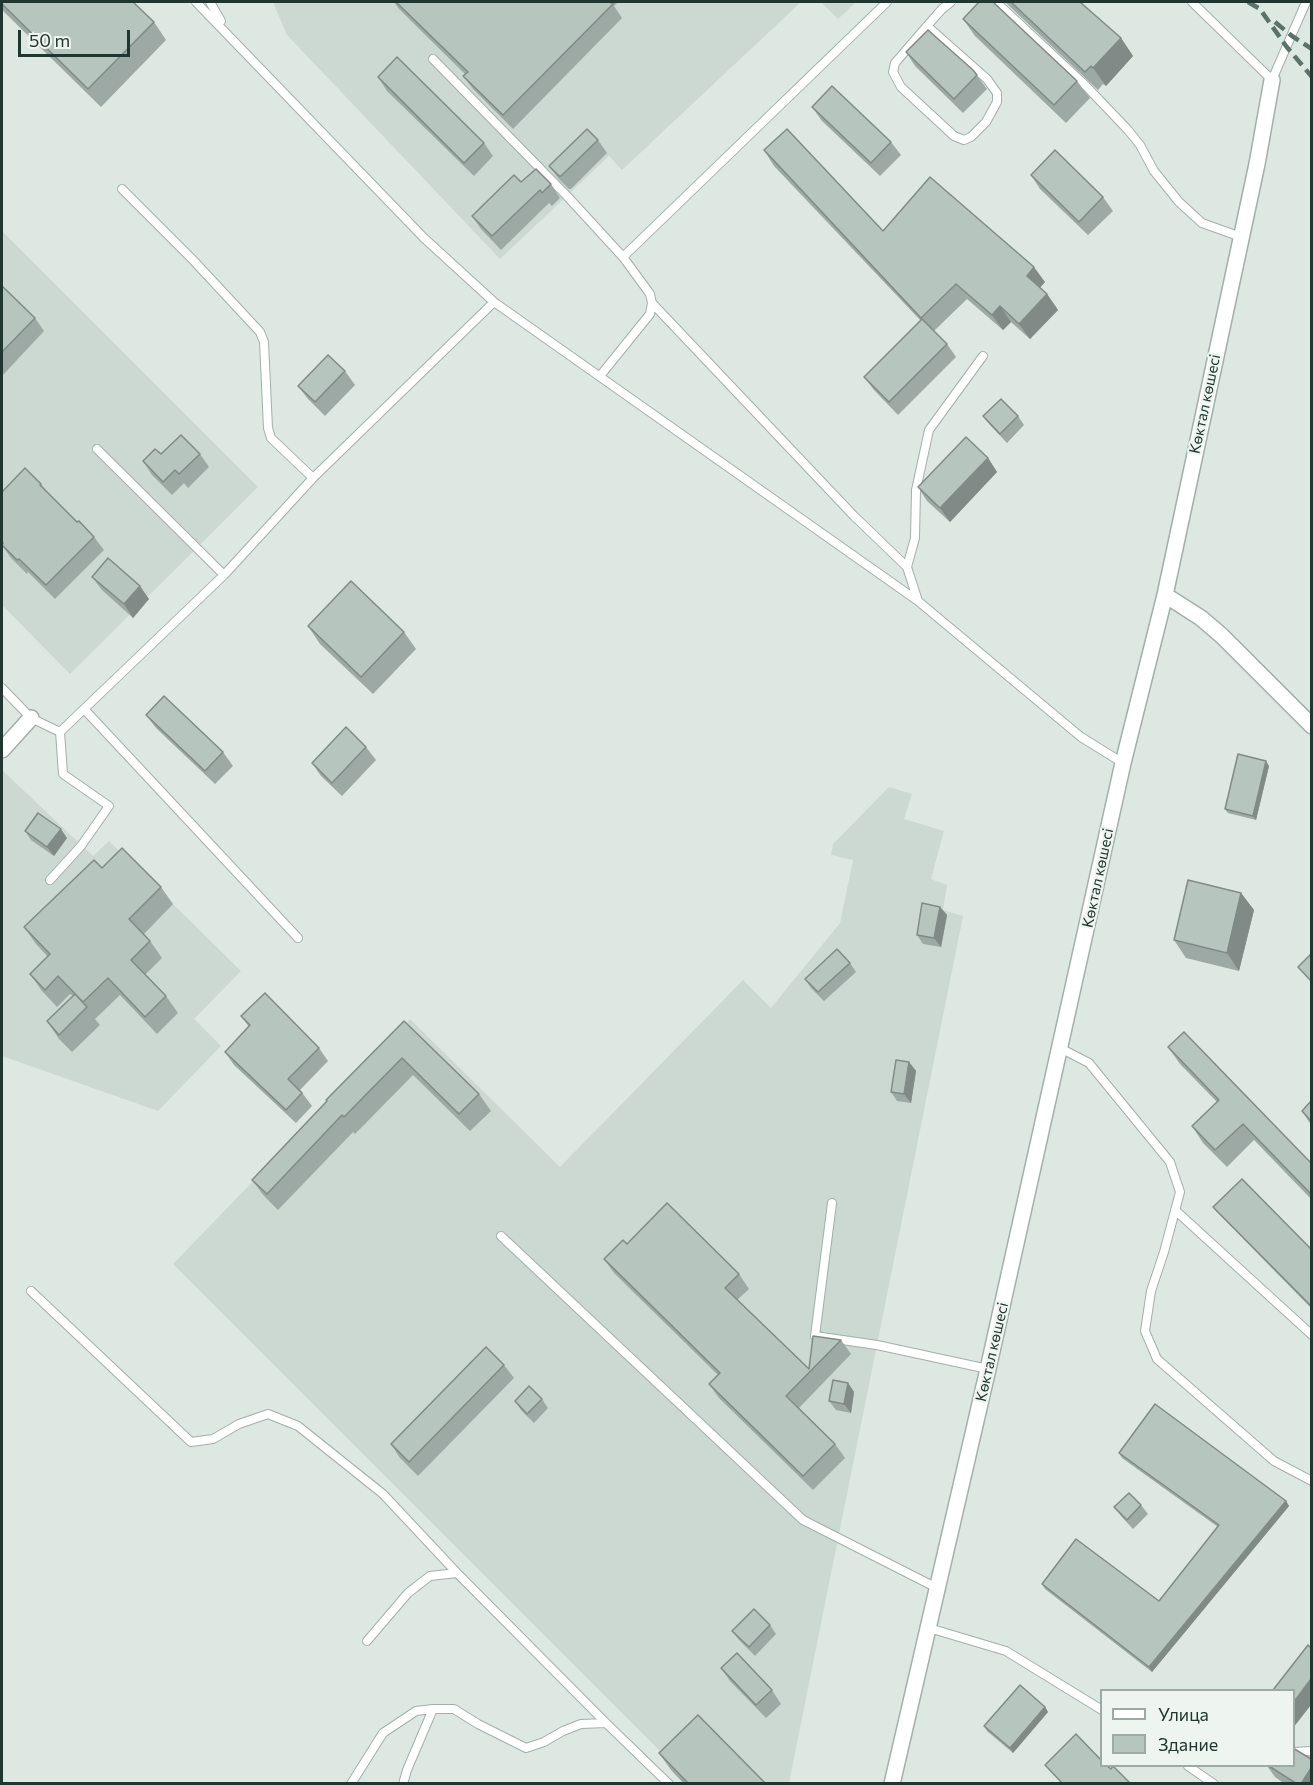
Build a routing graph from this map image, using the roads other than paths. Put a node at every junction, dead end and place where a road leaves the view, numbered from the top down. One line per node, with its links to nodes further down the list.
1 (196, 2): 9 (lane)
2 (210, 2): 9 (lane)
3 (887, 2): 14 (lane)
4 (951, 2): 8 (lane)
5 (996, 2): 13 (lane)
6 (1192, 2): 11 (lane)
7 (1306, 2): 11 (lane)
8 (927, 26): 8 (lane)
9 (226, 31): 15 (lane)
10 (433, 60): 14 (lane)
11 (1272, 80): 13 (street, Көктал көшесі)
12 (122, 189): 20 (lane)
13 (1241, 237): 23 (street, Көктал көшесі)
14 (623, 257): 16 (lane)
15 (494, 302): 18 (lane); 20 (lane)
16 (652, 303): 18 (lane); 21 (lane)
17 (983, 356): 21 (lane)
18 (600, 376): 24 (lane)
19 (97, 448): 22 (lane)
20 (313, 478): 22 (lane)
21 (907, 567): 24 (lane)
22 (224, 575): 26 (lane)
23 (1165, 595): 28 (street); 31 (street, Көктал көшесі)
24 (918, 601): 31 (lane)
25 (2, 688): 27 (lane)
26 (84, 709): 29 (lane); 33 (lane)
27 (31, 718): 29 (lane); 30 (street)
28 (1311, 726)
29 (60, 732): 32 (lane)
30 (2, 750)
31 (1123, 763): 34 (street, Көктал көшесі)
32 (50, 880)
33 (298, 938)
34 (1060, 1048): 36 (lane); 40 (street, Көктал көшесі)
35 (832, 1203): 40 (lane)
36 (1175, 1210): 39 (lane); 41 (lane)
37 (501, 1236): 43 (lane)
38 (31, 1290): 42 (lane)
39 (1311, 1335)
40 (988, 1369): 43 (street, Көктал көшесі)
41 (1311, 1481)
42 (457, 1573): 45 (lane); 48 (lane)
43 (938, 1588): 44 (street, Көктал көшесі)
44 (929, 1628): 47 (lane); 55 (street, Көктал көшесі)
45 (367, 1641)
46 (433, 1709): 48 (lane); 52 (lane); 53 (lane)
47 (1100, 1709)
48 (606, 1723): 54 (lane)
49 (1311, 1751): 50 (lane)
50 (1295, 1752)
51 (1189, 1767): 56 (lane)
52 (351, 1784)
53 (403, 1784)
54 (669, 1784)
55 (892, 1784)
56 (1214, 1784)

